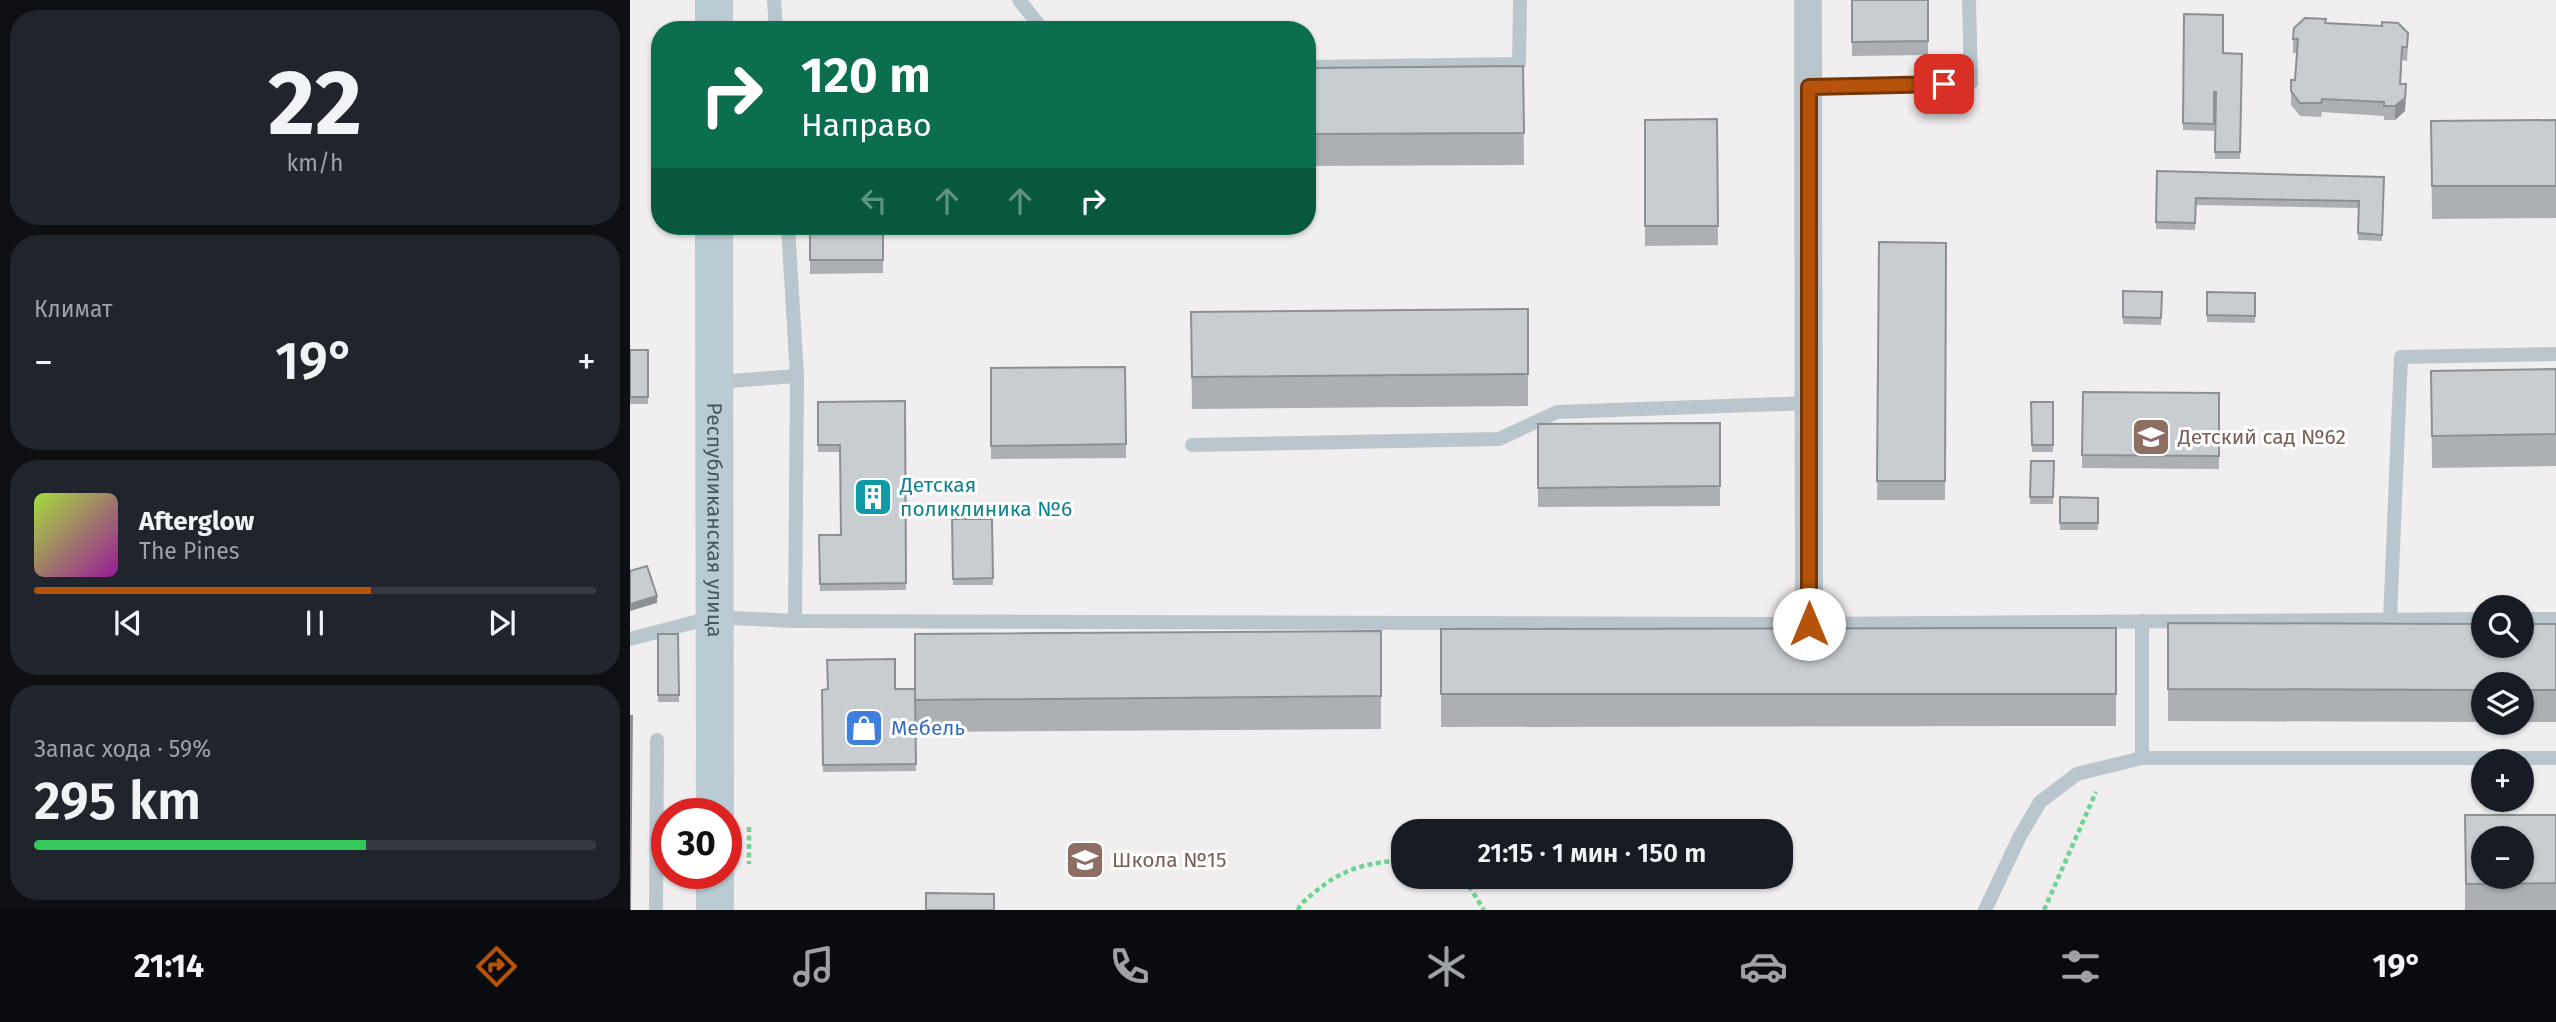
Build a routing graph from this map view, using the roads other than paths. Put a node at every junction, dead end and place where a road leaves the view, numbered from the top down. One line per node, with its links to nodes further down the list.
1 (714, 0): 7 (main road)
2 (775, 0): 8 (lane)
3 (1019, 0): 9 (lane)
4 (1520, 0): 10 (lane)
5 (1808, 0): 11 (street)
6 (1969, 0): 11 (lane)
7 (714, 21)
8 (776, 21)
9 (1036, 21)
10 (1316, 67)
11 (1809, 87): 17 (street)
12 (714, 235): 16 (main road, Республиканская улица)
13 (789, 235): 15 (lane)
14 (2556, 354): 23 (lane)
15 (797, 376): 16 (lane); 24 (lane)
16 (714, 382): 19 (main road, Республиканская улица)
17 (1810, 403): 18 (lane); 26 (street)
18 (1192, 445)
19 (714, 617): 24 (lane); 27 (lane); 31 (main road, Республиканская улица)
20 (2471, 619): 23 (lane)
21 (2534, 619): 22 (lane)
22 (2556, 619)
23 (2390, 620): 25 (lane)
24 (795, 621): 26 (lane)
25 (2142, 621): 26 (lane); 29 (lane)
26 (1809, 624)
27 (630, 639)
28 (657, 740): 33 (lane)
29 (2142, 758): 30 (lane); 35 (lane)
30 (2556, 758)
31 (715, 798)
32 (715, 889): 34 (main road)
33 (656, 910)
34 (715, 910)
35 (1985, 910)

